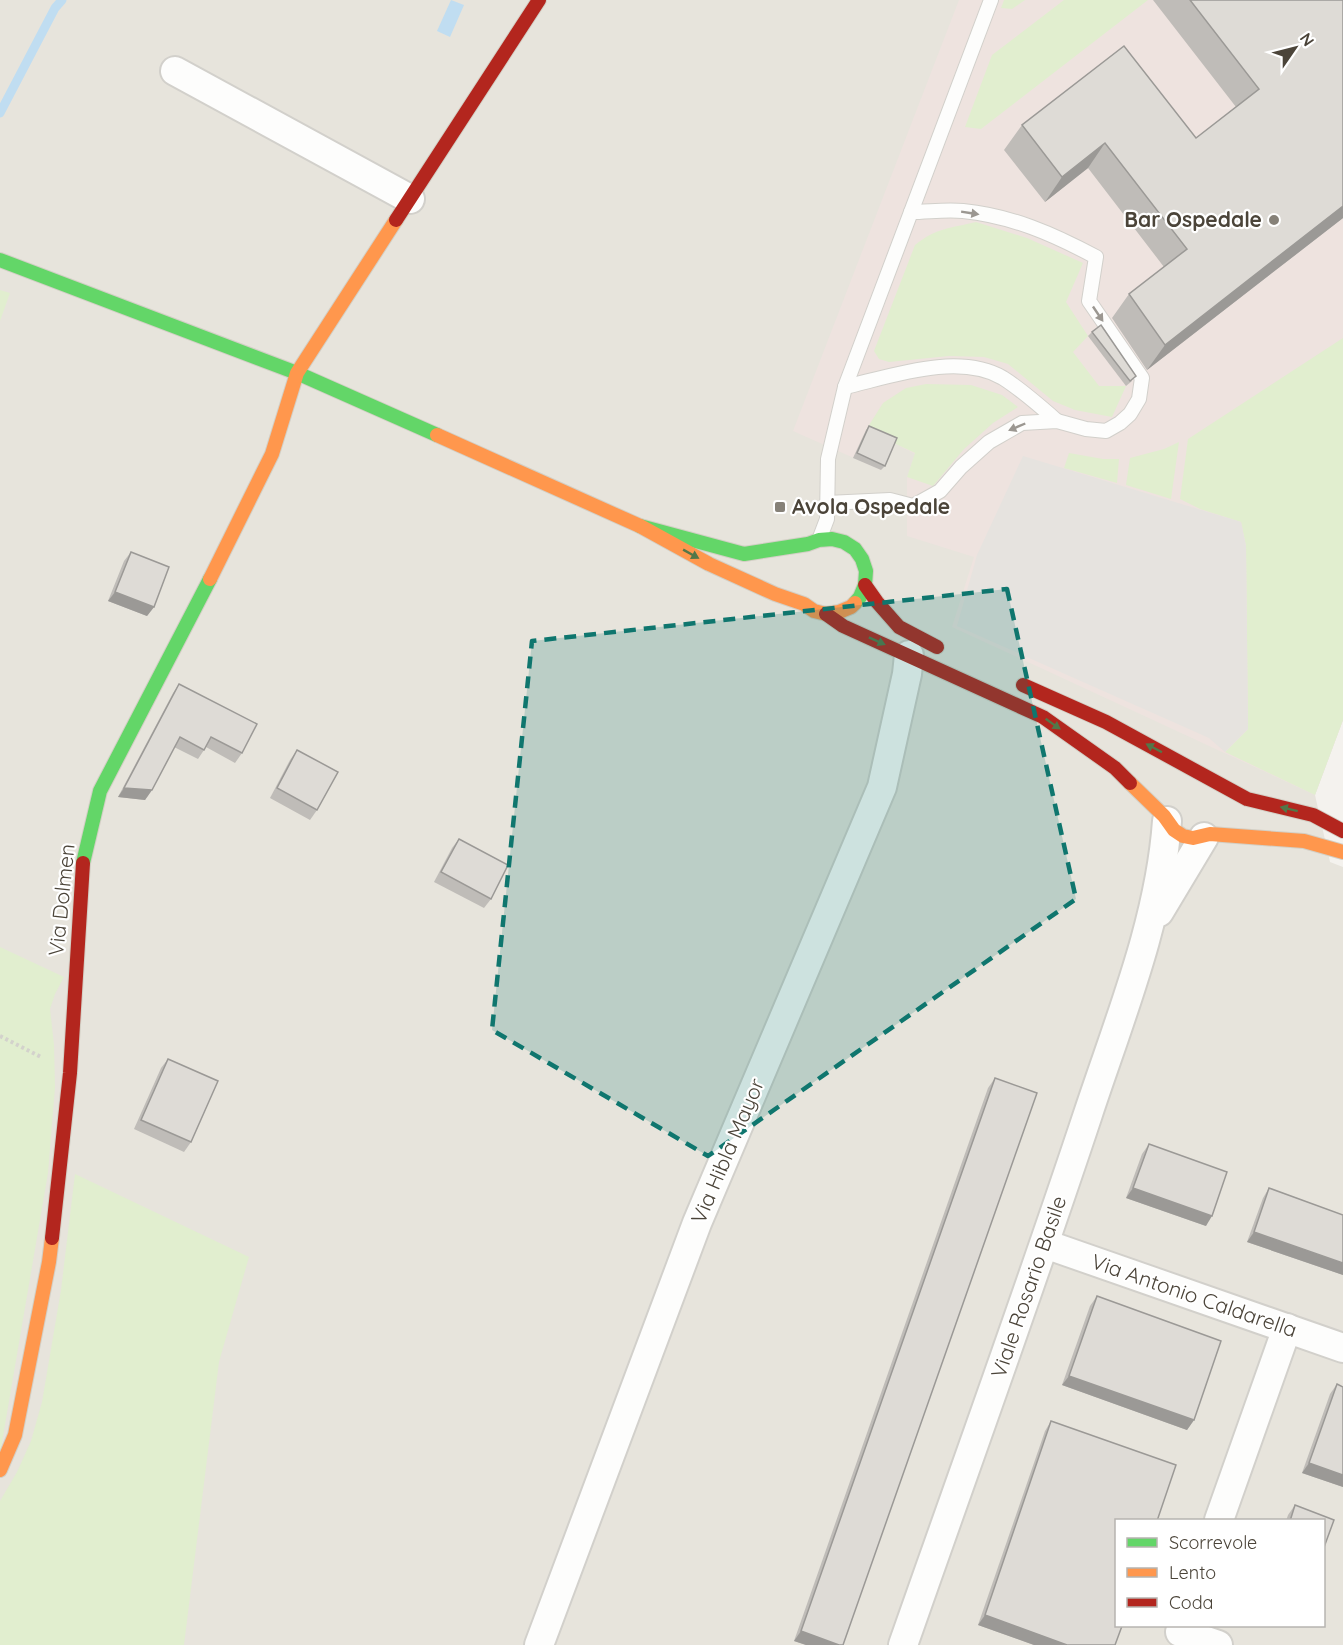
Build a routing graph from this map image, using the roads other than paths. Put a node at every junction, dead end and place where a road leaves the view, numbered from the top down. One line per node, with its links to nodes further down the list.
1 (539, 0): 4 (main road, Via Dolmen)
2 (991, 0): 5 (lane)
3 (175, 71): 4 (street)
4 (410, 199): 7 (main road, Via Dolmen)
5 (911, 212): 8 (lane); 9 (lane, one-way to 9)
6 (0, 260): 7 (main road)
7 (297, 373): 11 (main road); 32 (main road, Via Dolmen)
8 (846, 387): 9 (lane); 10 (lane)
9 (1057, 421): 10 (lane, one-way to 10)
10 (827, 503): 12 (lane)
11 (640, 526): 12 (main road); 16 (main road, one-way to 16)
12 (814, 542): 13 (main road); 15 (main road)
13 (794, 562)
14 (792, 584): 16 (main road)
15 (865, 585): 17 (main road); 18 (main road)
16 (804, 604): 17 (main road)
17 (826, 614): 19 (main road, one-way to 19)
18 (948, 652)
19 (909, 655): 24 (main road, one-way to 24); 35 (street, Via Hibla Mayor)
20 (1012, 680): 21 (main road, one-way to 20)
21 (1210, 778): 22 (main road); 23 (main road); 26 (main road, one-way to 21)
22 (1176, 780)
23 (1227, 807)
24 (1165, 811): 25 (main road); 28 (street)
25 (1212, 831): 27 (main road); 28 (street)
26 (1343, 831)
27 (1343, 852)
28 (1150, 927): 29 (street, Viale Rosario Basile)
29 (1045, 1244): 30 (street, Via Antonio Caldarella); 36 (street, Viale Rosario Basile)
30 (1287, 1328): 31 (street, Via Antonio Caldarella); 33 (street)
31 (1343, 1348)
32 (0, 1470)
33 (1220, 1519)
34 (1179, 1634): 37 (street)
35 (539, 1645)
36 (903, 1645)
37 (1218, 1645)

